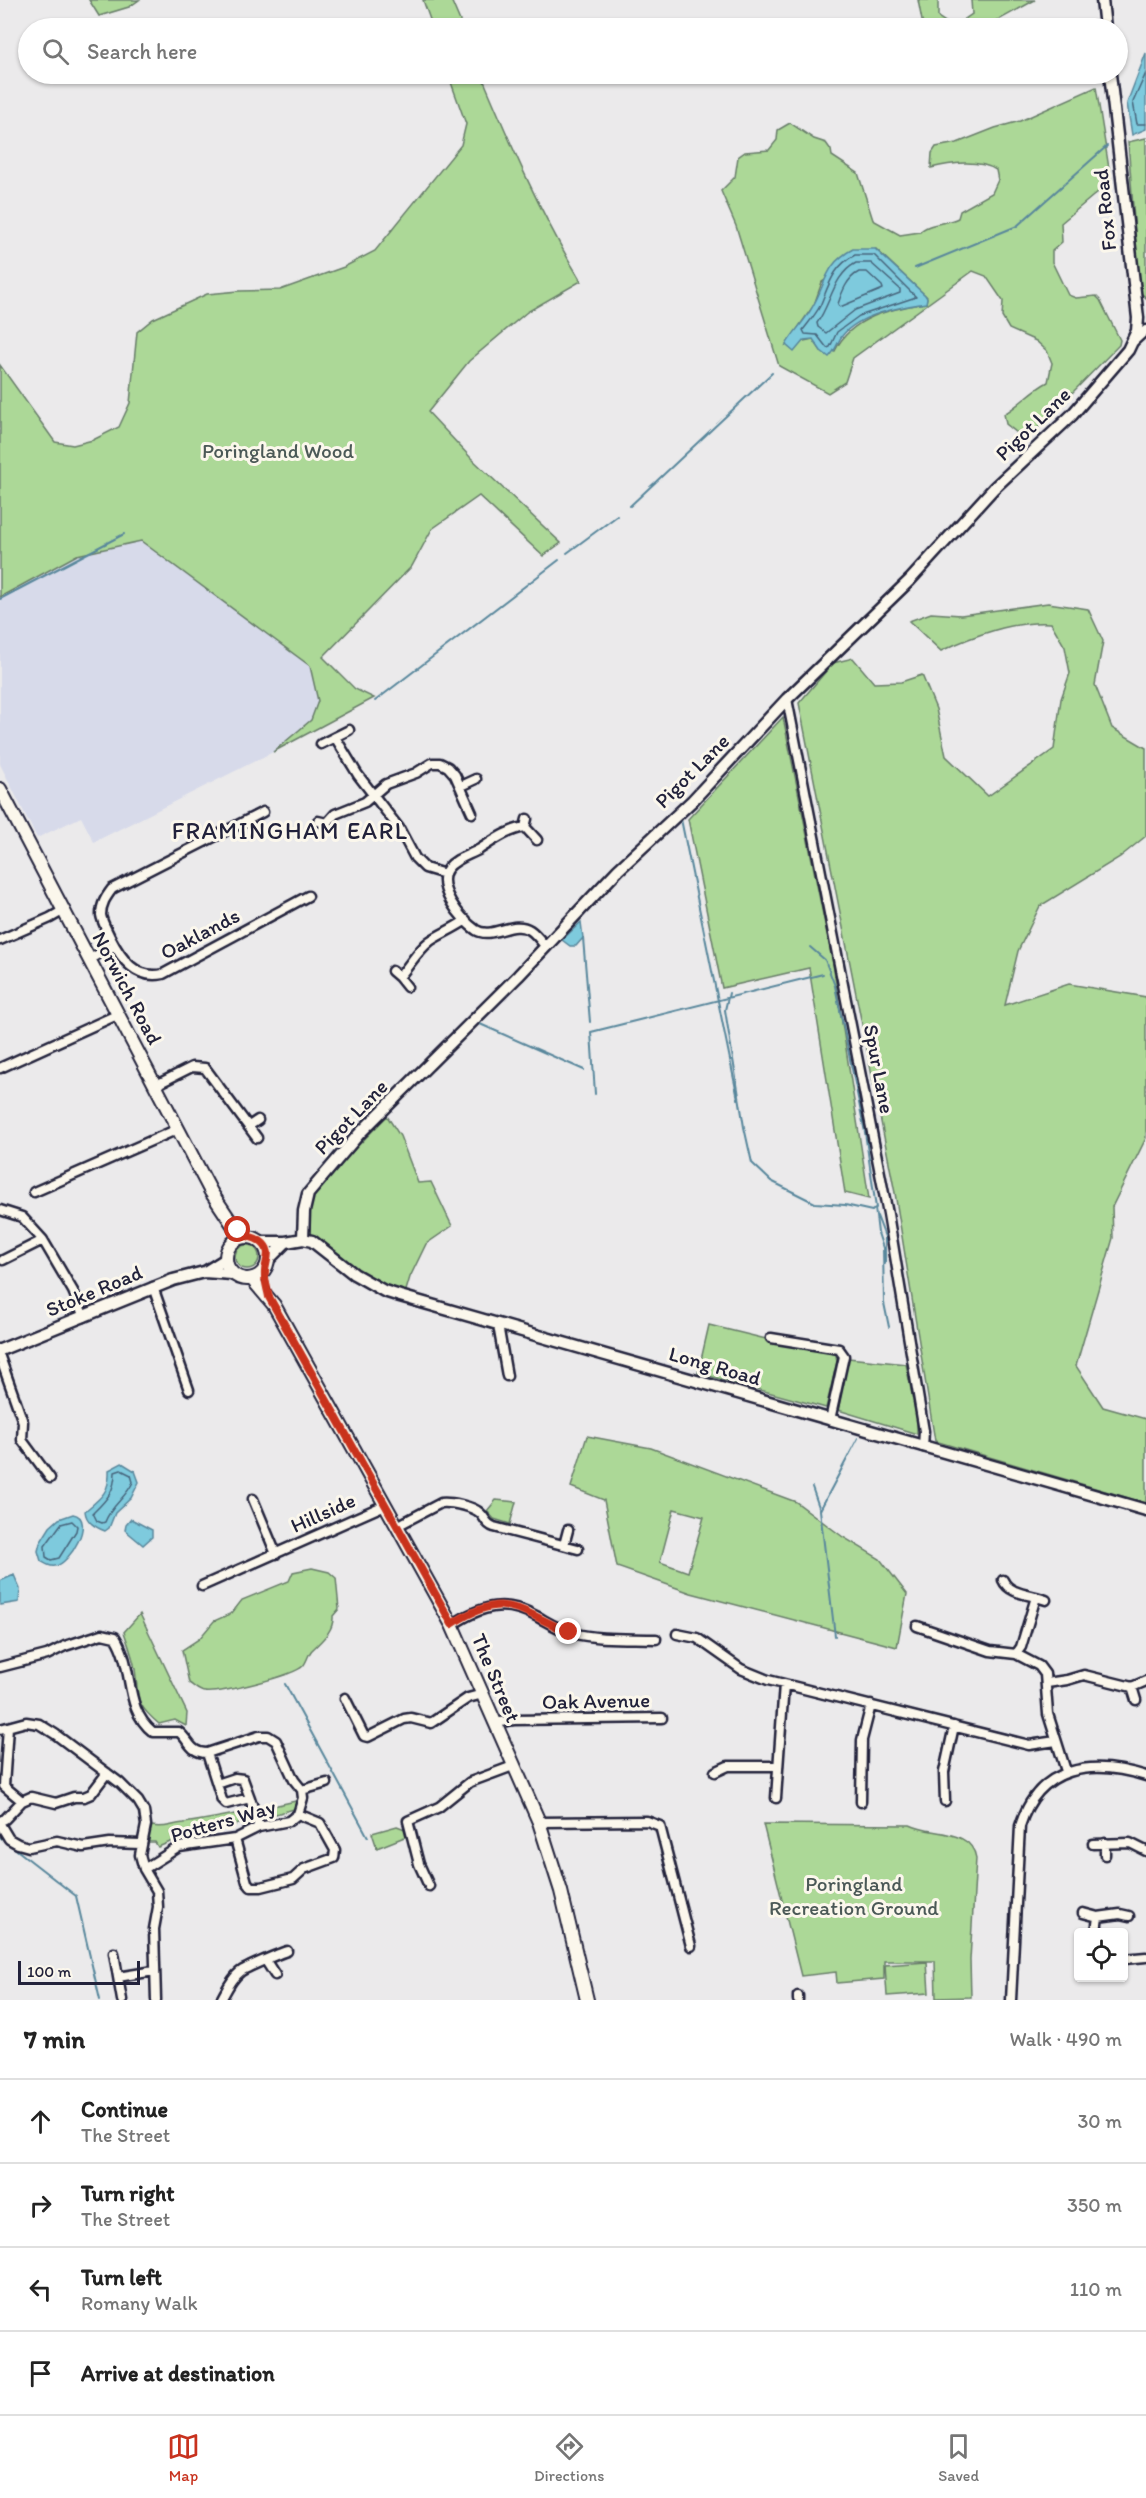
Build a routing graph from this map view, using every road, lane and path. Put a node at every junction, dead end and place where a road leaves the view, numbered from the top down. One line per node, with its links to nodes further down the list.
1 (1102, 0): 2 (street)
2 (1105, 18)
3 (1111, 84): 4 (street, Fox Road)
4 (1142, 309): 6 (street, Fox Road)
5 (1146, 330): 6 (street)
6 (1133, 341): 7 (street, Pigot Lane)
7 (787, 699): 25 (street, Pigot Lane); 59 (street, Spur Lane)
8 (349, 730): 9 (street)
9 (335, 737): 10 (street); 14 (street)
10 (321, 744)
11 (476, 779): 12 (street)
12 (461, 786): 14 (street); 16 (street)
13 (0, 789): 21 (main road, Norwich Road)
14 (372, 795): 17 (street); 19 (street)
15 (263, 812): 24 (street, Oaklands)
16 (472, 813)
17 (325, 824)
18 (537, 840): 19 (street)
19 (445, 874): 22 (street)
20 (308, 896): 24 (street, Oaklands)
21 (63, 910): 23 (street); 26 (main road, Norwich Road)
22 (466, 920): 25 (street); 27 (street)
23 (0, 940)
24 (114, 945): 26 (street)
25 (546, 947): 39 (street, Pigot Lane)
26 (90, 959): 28 (main road, Norwich Road)
27 (407, 987)
28 (119, 1014): 29 (street); 30 (main road, Norwich Road)
29 (0, 1068)
30 (156, 1085): 32 (street); 33 (main road, Norwich Road)
31 (258, 1120): 32 (street)
32 (249, 1126): 34 (street)
33 (178, 1129): 35 (street); 36 (main road, Norwich Road)
34 (256, 1138)
35 (34, 1192)
36 (220, 1205): 38 (main road, Norwich Road); 43 (main road, Norwich Road)
37 (0, 1210): 40 (street)
38 (245, 1237): 41 (main road); 43 (main road)
39 (303, 1239): 42 (street); 52 (street, Long Road)
40 (43, 1240): 44 (street); 51 (street)
41 (260, 1242): 42 (street); 45 (main road, The Street)
42 (286, 1242): 45 (street)
43 (227, 1253): 46 (street, Stoke Road); 47 (main road)
44 (3, 1260)
45 (266, 1266): 48 (main road); 50 (main road, The Street)
46 (204, 1272): 47 (street, Stoke Road); 49 (street, Stoke Road)
47 (232, 1274): 48 (main road)
48 (252, 1279): 50 (main road, The Street)
49 (153, 1287): 51 (street, Stoke Road); 57 (street)
50 (269, 1297): 62 (main road, The Street)
51 (84, 1317): 54 (street, Stoke Road)
52 (498, 1325): 56 (street); 58 (street, Long Road)
53 (771, 1338): 58 (street)
54 (0, 1350)
55 (0, 1357): 60 (street)
56 (507, 1376)
57 (189, 1390)
58 (830, 1420): 59 (street, Long Road)
59 (923, 1447): 63 (street, Long Road)
60 (50, 1478)
61 (253, 1499): 68 (street, Hillside)
62 (385, 1505): 64 (main road, The Street); 68 (street, Hillside)
63 (1146, 1510)
64 (398, 1526): 66 (street); 73 (main road, The Street)
65 (568, 1530): 66 (street)
66 (564, 1545): 67 (street)
67 (578, 1549)
68 (276, 1554): 70 (street, Hillside)
69 (1003, 1580): 71 (street)
70 (202, 1586)
71 (1036, 1597): 72 (street); 77 (street)
72 (1046, 1600)
73 (452, 1624): 76 (street); 83 (main road, The Street)
74 (917, 1626): 77 (street)
75 (677, 1634): 81 (street)
76 (656, 1639)
77 (1016, 1654): 80 (street)
78 (0, 1667): 92 (street)
79 (1146, 1682): 82 (street)
80 (1047, 1683): 82 (street); 91 (street)
81 (783, 1684): 86 (street); 94 (street)
82 (1132, 1687): 85 (street)
83 (483, 1694): 84 (street); 88 (main road, The Street)
84 (345, 1698)
85 (1136, 1700)
86 (871, 1705): 89 (street); 106 (street)
87 (662, 1718): 88 (street, Oak Avenue)
88 (494, 1724): 93 (main road, The Street)
89 (954, 1726): 91 (street); 105 (street)
90 (4, 1728): 97 (street); 104 (street)
91 (1056, 1742): 95 (street)
92 (207, 1753): 100 (street); 101 (street, Potters Way)
93 (513, 1766): 109 (main road, The Street); 118 (street)
94 (777, 1767): 96 (street); 103 (street)
95 (1066, 1771): 98 (street); 136 (street)
96 (715, 1772)
97 (107, 1773): 104 (street); 113 (street)
98 (1146, 1776)
99 (327, 1783): 101 (street)
100 (217, 1784): 102 (street); 102 (street)
101 (302, 1790): 107 (street, Potters Way)
102 (249, 1798): 110 (street)
103 (776, 1798)
104 (22, 1801): 108 (street)
105 (945, 1801)
106 (861, 1802)
107 (298, 1814): 110 (street, Potters Way); 111 (street)
108 (0, 1822): 113 (street)
109 (540, 1822): 123 (street); 135 (main road, The Street)
110 (259, 1827): 111 (street, Potters Way)
111 (235, 1839): 117 (street, Potters Way)
112 (1105, 1843): 114 (street); 115 (street); 116 (street)
113 (141, 1844): 117 (street)
114 (1093, 1844)
115 (1146, 1851)
116 (1104, 1855)
117 (144, 1869): 129 (street)
118 (429, 1886)
119 (1083, 1912): 121 (street)
120 (1129, 1916): 121 (street)
121 (1098, 1917): 122 (street)
122 (1097, 1928)
123 (691, 1946)
124 (287, 1951): 128 (street)
125 (114, 1953): 131 (street)
126 (1146, 1957): 127 (street)
127 (1128, 1959)
128 (266, 1961): 130 (street); 134 (street)
129 (154, 1971): 131 (street); 133 (street)
130 (275, 1976)
131 (118, 1977): 132 (street)
132 (122, 2000)
133 (156, 2000)
134 (221, 2000)
135 (587, 2000)
136 (1011, 2000)

